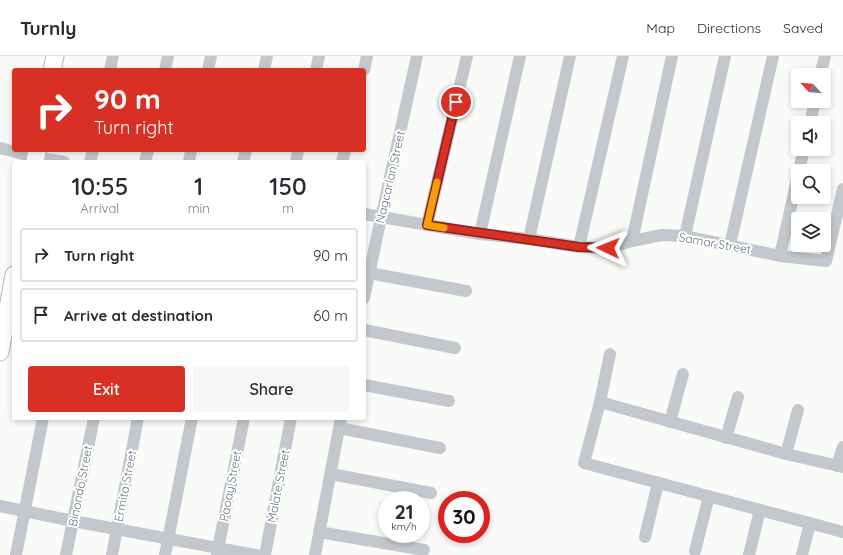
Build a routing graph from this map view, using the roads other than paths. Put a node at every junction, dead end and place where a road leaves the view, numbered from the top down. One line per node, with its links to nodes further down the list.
1 (54, 56): 17 (street)
2 (113, 56): 18 (street)
3 (168, 56): 19 (street)
4 (211, 56): 20 (street)
5 (267, 56): 21 (street)
6 (319, 56): 22 (street)
7 (367, 56): 23 (street)
8 (417, 56): 33 (street, Nagcarlan Street)
9 (467, 56): 34 (street)
10 (520, 56): 35 (street)
11 (570, 56): 37 (street)
12 (623, 56): 40 (street)
13 (672, 56): 38 (street)
14 (726, 56): 36 (street)
15 (773, 56): 39 (street)
16 (825, 56): 24 (street)
17 (52, 68)
18 (110, 68)
19 (165, 68)
20 (208, 68)
21 (264, 68)
22 (316, 68)
23 (364, 68)
24 (822, 68)
25 (0, 148): 26 (street)
26 (12, 151)
27 (18, 152): 28 (street)
28 (36, 156): 29 (street)
29 (55, 160)
30 (843, 189): 41 (street, Samar Street)
31 (792, 204): 41 (street)
32 (366, 214): 33 (street, Samar Street)
33 (381, 218): 34 (street, Samar Street); 42 (street, Nagcarlan Street)
34 (427, 225): 35 (street, Samar Street)
35 (480, 234): 37 (street, Samar Street)
36 (685, 236): 38 (street, Samar Street); 39 (street, Samar Street)
37 (529, 239): 40 (street, Samar Street)
38 (632, 241): 40 (street, Samar Street)
39 (730, 245): 41 (street, Samar Street)
40 (579, 247)
41 (780, 256)
42 (369, 273): 44 (street, Nagcarlan Street); 45 (street)
43 (12, 286): 48 (street)
44 (366, 288)
45 (466, 291)
46 (366, 330): 47 (street)
47 (454, 348)
48 (0, 352)
49 (610, 354): 54 (street)
50 (683, 374): 62 (street)
51 (366, 385): 53 (street)
52 (738, 397): 64 (street)
53 (449, 400)
54 (600, 402): 62 (street); 70 (street)
55 (798, 410): 67 (street)
56 (42, 420): 75 (street)
57 (94, 420): 76 (street, Binondo Street)
58 (138, 420): 78 (street, Ermita Street)
59 (192, 420): 82 (street)
60 (244, 420): 84 (street, Paoay Street)
61 (291, 420): 91 (street, Malate Street)
62 (670, 422): 64 (street)
63 (340, 423): 66 (street); 69 (street)
64 (726, 438): 67 (street)
65 (843, 447): 68 (street)
66 (440, 448)
67 (786, 454): 68 (street)
68 (840, 467)
69 (330, 474): 71 (street); 79 (street)
70 (658, 483): 72 (street); 81 (street)
71 (431, 493)
72 (709, 496): 74 (street); 85 (street)
73 (0, 506): 75 (street)
74 (760, 510): 77 (street); 93 (street)
75 (25, 511): 76 (street); 86 (street)
76 (73, 521): 78 (street); 87 (street, Binondo Street)
77 (810, 523): 80 (street); 94 (street)
78 (117, 529): 82 (street); 88 (street, Ermita Street)
79 (319, 532): 83 (street); 92 (street)
80 (843, 532)
81 (645, 537)
82 (168, 538): 84 (street); 89 (street)
83 (424, 550)
84 (217, 551): 90 (street)
85 (695, 551)
86 (16, 555)
87 (66, 555)
88 (112, 555)
89 (165, 555)
90 (256, 555)
91 (265, 555)
92 (315, 555)
93 (749, 555)
94 (802, 555)

